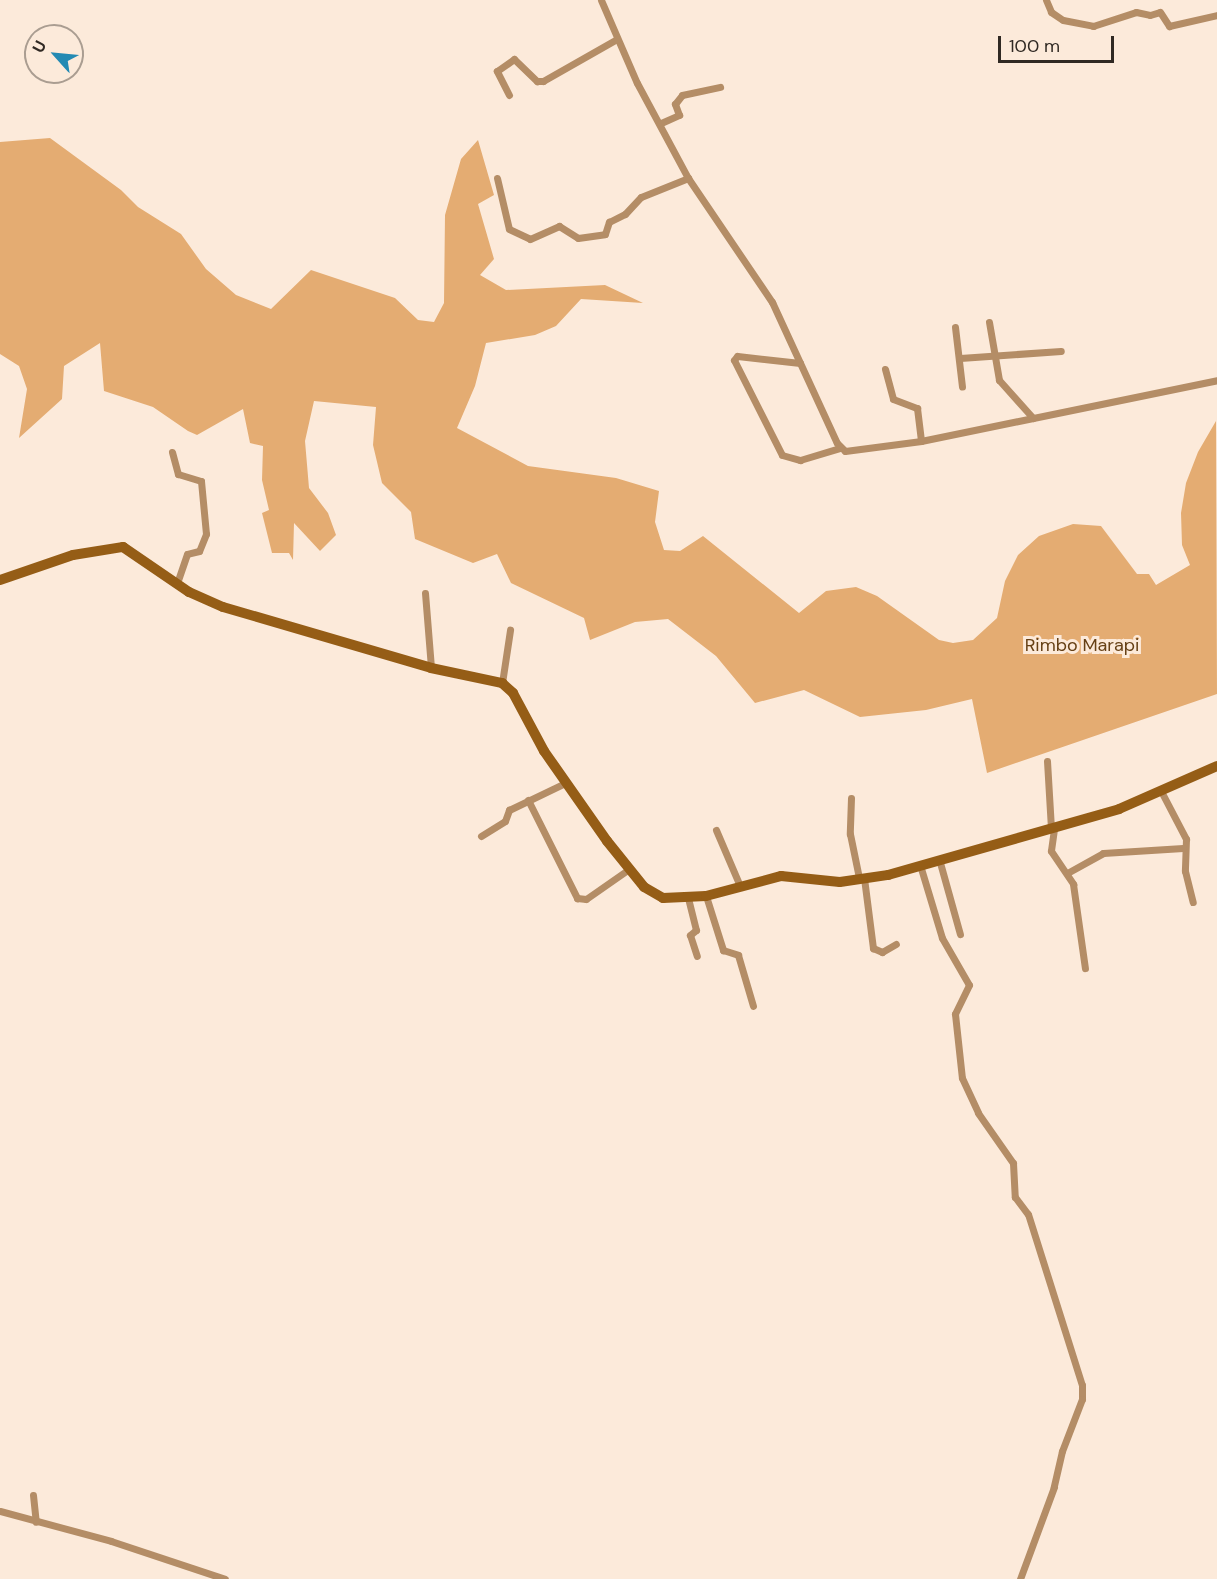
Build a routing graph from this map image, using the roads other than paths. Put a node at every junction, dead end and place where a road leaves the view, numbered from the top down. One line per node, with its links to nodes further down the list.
1 (601, 0): 4 (street)
2 (1046, 0): 3 (street)
3 (1217, 15)
4 (617, 39): 6 (street); 7 (street)
5 (720, 87): 7 (street)
6 (509, 95)
7 (661, 123): 9 (street)
8 (497, 178): 9 (street)
9 (688, 178): 15 (street)
10 (989, 322): 13 (street)
11 (955, 327): 14 (street)
12 (1060, 351): 13 (street)
13 (994, 354): 14 (street); 19 (street)
14 (960, 358): 18 (street)
15 (800, 363): 21 (street); 21 (street)
16 (885, 369): 20 (street)
17 (1217, 380): 19 (street)
18 (962, 387)
19 (1034, 418): 20 (street)
20 (921, 441): 21 (street)
21 (840, 448)
22 (172, 452): 24 (street)
23 (0, 580): 24 (main road)
24 (177, 583): 27 (main road)
25 (424, 593): 27 (street)
26 (510, 630): 28 (street)
27 (430, 668): 28 (main road)
28 (502, 683): 31 (main road)
29 (1047, 761): 35 (street)
30 (1217, 766): 32 (main road)
31 (565, 783): 34 (street); 42 (main road)
32 (1162, 793): 35 (main road); 38 (street)
33 (850, 798): 43 (street)
34 (528, 800): 37 (street); 42 (street)
35 (1052, 829): 39 (main road); 41 (street)
36 (716, 830): 44 (street)
37 (482, 836)
38 (1183, 848): 41 (street); 47 (street)
39 (939, 859): 40 (main road); 48 (street)
40 (920, 865): 43 (main road); 57 (street)
41 (1069, 872): 51 (street)
42 (632, 873): 46 (main road)
43 (862, 878): 44 (main road); 49 (street)
44 (740, 886): 45 (main road)
45 (706, 896): 46 (main road); 52 (street)
46 (688, 898): 50 (street)
47 (1194, 902)
48 (960, 934)
49 (896, 944)
50 (697, 956)
51 (1085, 968)
52 (753, 1006)
53 (33, 1495): 55 (street)
54 (0, 1511): 55 (street)
55 (36, 1522): 56 (street)
56 (225, 1579)
57 (1020, 1579)

